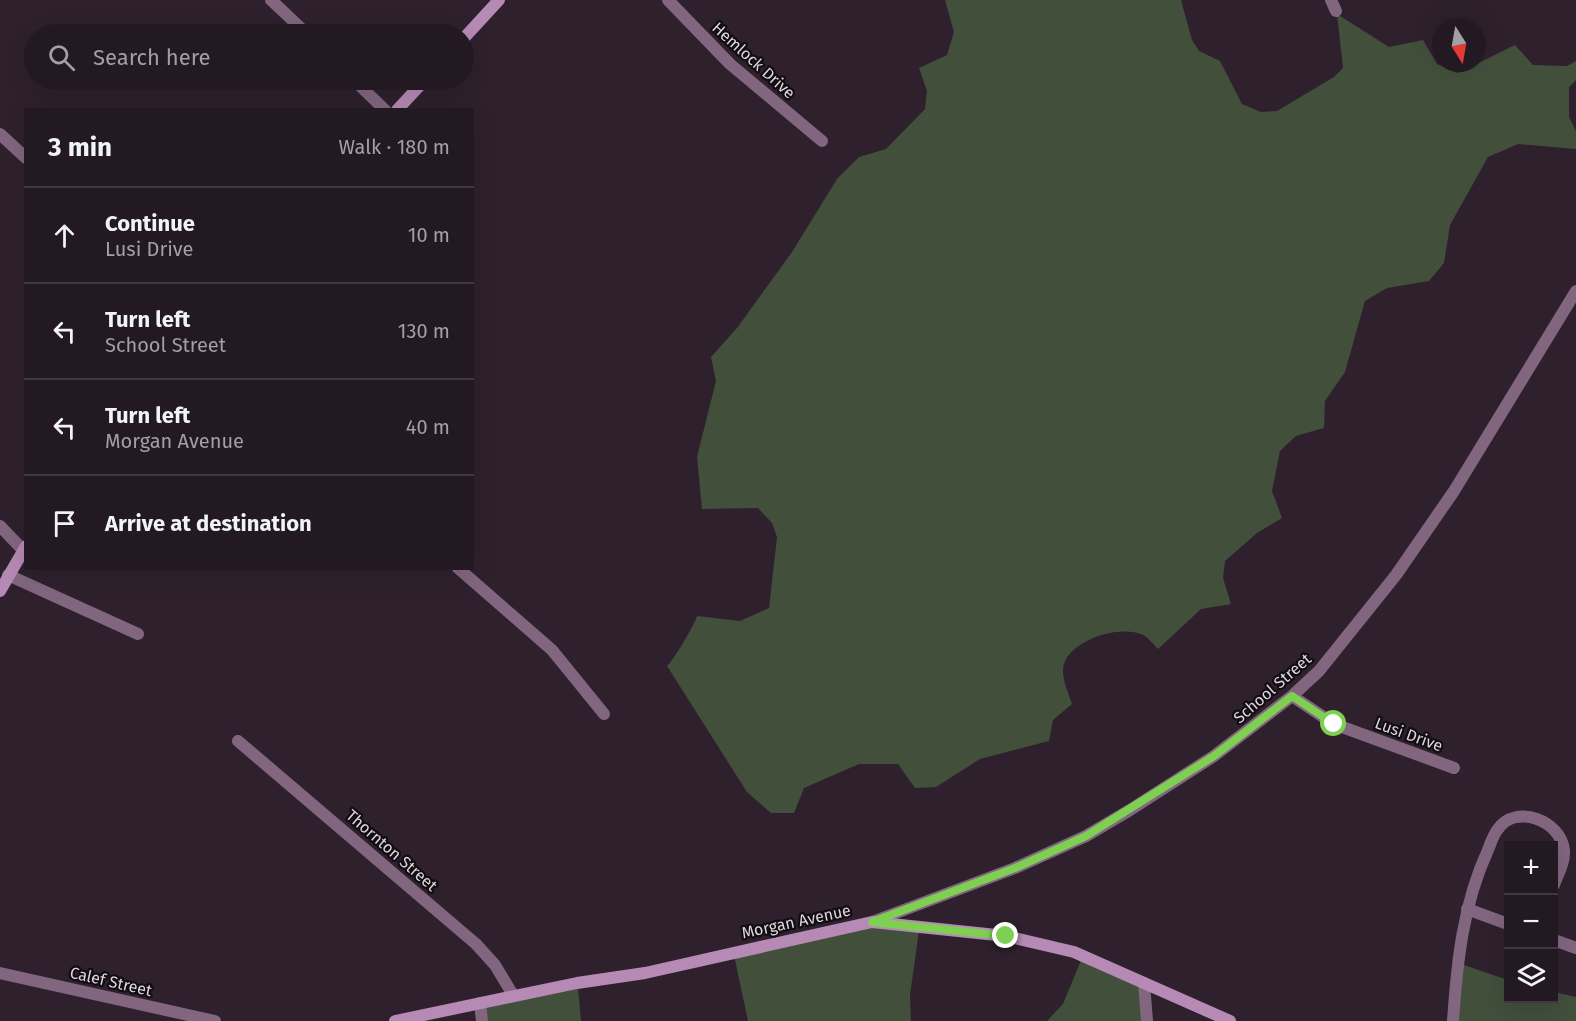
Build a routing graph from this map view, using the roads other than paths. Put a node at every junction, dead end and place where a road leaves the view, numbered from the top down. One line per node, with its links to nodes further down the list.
1 (271, 0): 4 (street)
2 (499, 0): 5 (street)
3 (668, 0): 11 (street, Hemlock Drive)
4 (296, 24)
5 (474, 27)
6 (364, 90): 8 (street)
7 (416, 90): 9 (street)
8 (383, 108)
9 (399, 108)
10 (0, 134): 12 (street)
11 (822, 141)
12 (24, 156)
13 (1576, 291): 20 (street, School Street)
14 (0, 526): 15 (street)
15 (24, 548): 17 (street)
16 (460, 570): 21 (street)
17 (8, 575): 18 (street); 19 (street)
18 (0, 591)
19 (138, 634)
20 (1292, 696): 23 (street, Lusi Drive); 26 (street, School Street)
21 (604, 714)
22 (238, 741): 32 (street, Thornton Street)
23 (1454, 768)
24 (1558, 874): 25 (street)
25 (1467, 909): 27 (street); 39 (street)
26 (872, 922): 31 (street, Morgan Avenue); 32 (street, Morgan Avenue)
27 (1504, 922)
28 (1558, 941): 29 (street)
29 (1576, 948)
30 (0, 973): 34 (street, Calef Street)
31 (1144, 983): 37 (street); 38 (street, Morgan Avenue)
32 (513, 995): 33 (street, Morgan Avenue)
33 (480, 1003): 35 (street, Morgan Avenue); 36 (street)
34 (215, 1021)
35 (395, 1021)
36 (482, 1021)
37 (1147, 1021)
38 (1230, 1021)
39 (1454, 1021)

